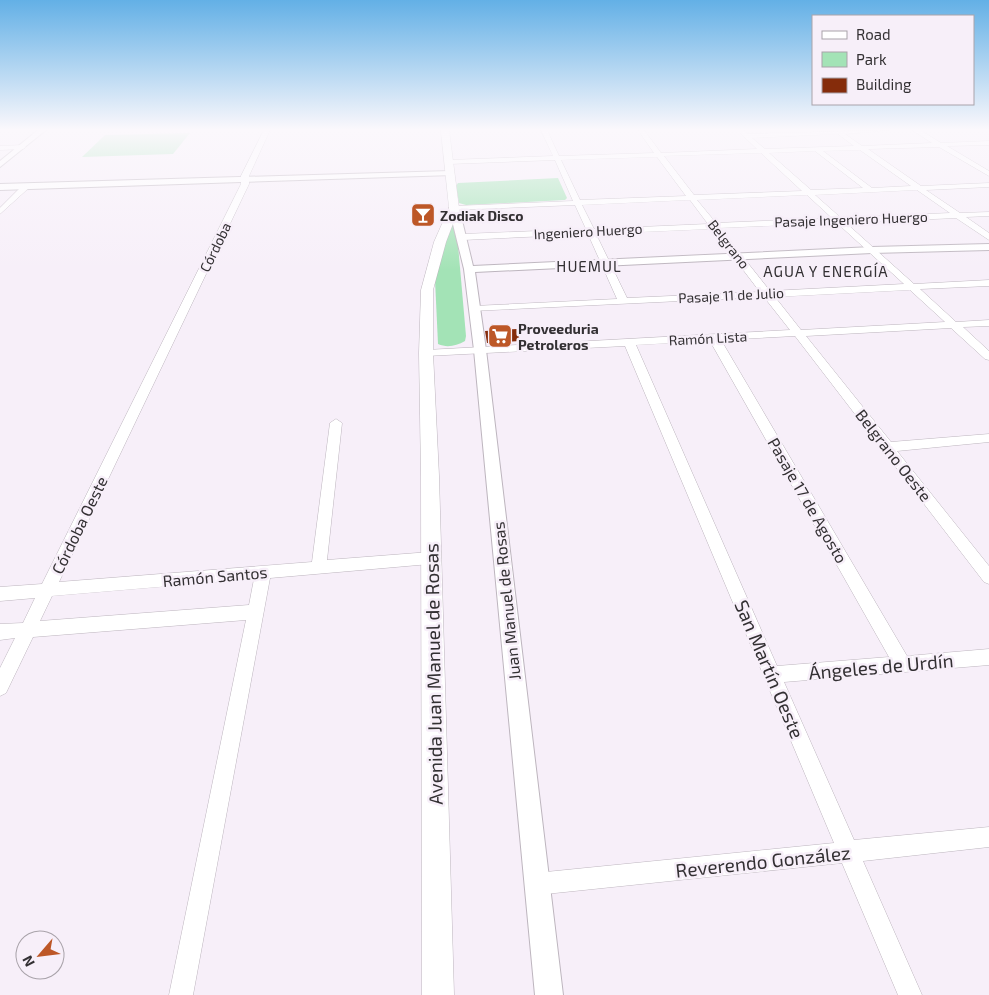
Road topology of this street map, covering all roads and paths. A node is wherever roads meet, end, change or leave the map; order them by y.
1 (293, 176) edge
2 (451, 176) edge
3 (565, 176) edge
4 (676, 176) edge
5 (791, 176) edge
6 (852, 176) edge
7 (903, 176) edge
8 (245, 179) junction
9 (989, 185) edge
10 (28, 186) junction
11 (0, 187) edge
12 (919, 188) junction
13 (870, 190) junction
14 (808, 192) junction
15 (692, 197) junction
16 (577, 202) junction
17 (454, 208) junction
18 (0, 212) edge
19 (989, 214) edge
20 (958, 215) junction
21 (838, 220) junction
22 (714, 226) junction
23 (590, 231) junction
24 (463, 237) junction
25 (989, 237) edge
26 (989, 245) edge
27 (872, 250) junction
28 (738, 256) junction
29 (605, 263) junction
30 (469, 269) junction
31 (989, 282) edge
32 (912, 287) junction
33 (768, 294) junction
34 (623, 301) junction
35 (474, 309) junction
36 (989, 323) edge
37 (953, 324) junction
38 (799, 333) junction
39 (714, 338) junction
40 (629, 342) junction
41 (480, 350) junction
42 (426, 353) junction
43 (989, 357) edge
44 (158, 362) joint
45 (336, 423) dead end
46 (989, 438) edge
47 (888, 447) junction
48 (430, 558) junction
49 (319, 567) junction
50 (263, 572) junction
51 (989, 577) edge
52 (48, 590) junction
53 (0, 594) edge
54 (255, 612) junction
55 (28, 630) junction
56 (0, 632) edge
57 (989, 657) edge
58 (902, 663) junction
59 (773, 675) junction
60 (0, 687) edge
61 (989, 837) edge
62 (848, 852) junction
63 (536, 884) junction
64 (181, 995) edge
65 (438, 995) edge
66 (549, 995) edge
67 (910, 995) edge

1 - 8 street
2 - 17 main road
3 - 16 street
4 - 15 street, Belgrano
5 - 14 street
6 - 13 street
7 - 12 street
8 - 10 street
8 - 44 street, Córdoba
9 - 12 street
10 - 11 street
10 - 18 street
12 - 13 street
12 - 20 street
13 - 14 street
14 - 15 street
14 - 21 street
15 - 16 street
15 - 22 street, Belgrano
16 - 17 street
16 - 23 street
17 - 24 street, Juan Manuel de Rosas
17 - 42 main road, Avenida Juan Manuel de Rosas
19 - 20 street, Pasaje Ingeniero Huergo
20 - 21 street, Pasaje Ingeniero Huergo
20 - 25 street
21 - 22 street, Pasaje Ingeniero Huergo
21 - 27 street
22 - 23 street, Ingeniero Huergo
22 - 28 street, Belgrano
23 - 24 street, Ingeniero Huergo
23 - 29 street
24 - 30 street, Juan Manuel de Rosas
26 - 27 street
27 - 28 street
27 - 32 street
28 - 29 street
28 - 33 street, Belgrano
29 - 30 street
29 - 34 street
30 - 35 street, Juan Manuel de Rosas
31 - 32 street, Pasaje 11 de Julio
32 - 33 street, Pasaje 11 de Julio
32 - 37 street
33 - 34 street, Pasaje 11 de Julio
33 - 38 street, Belgrano
34 - 35 street, Pasaje 11 de Julio
35 - 41 street, Juan Manuel de Rosas
36 - 37 street, Ramón Lista
37 - 38 street, Ramón Lista
37 - 43 street
38 - 39 street, Ramón Lista
38 - 47 street, Belgrano Oeste
39 - 40 street, Ramón Lista
39 - 58 street, Pasaje 17 de Agosto
40 - 41 street, Ramón Lista
40 - 59 street, San Martín Oeste
41 - 42 street, Ramón Lista
41 - 63 street, Juan Manuel de Rosas
42 - 48 main road, Avenida Juan Manuel de Rosas
44 - 52 street, Córdoba Oeste
45 - 49 street
46 - 47 street
47 - 51 street, Belgrano Oeste
48 - 49 street, Ramón Santos
48 - 65 main road, Avenida Juan Manuel de Rosas
49 - 50 street, Ramón Santos
50 - 52 street, Ramón Santos
50 - 54 street
52 - 53 street, Ramón Santos
52 - 55 street, Córdoba Oeste
54 - 55 street
54 - 64 street
55 - 56 street
55 - 60 street, Córdoba Oeste
57 - 58 street, Ángeles de Urdín
58 - 59 street, Ángeles de Urdín
59 - 62 street, San Martín Oeste
61 - 62 street, Reverendo González
62 - 63 street, Reverendo González
62 - 67 street, San Martín Oeste
63 - 66 street, Juan Manuel de Rosas

